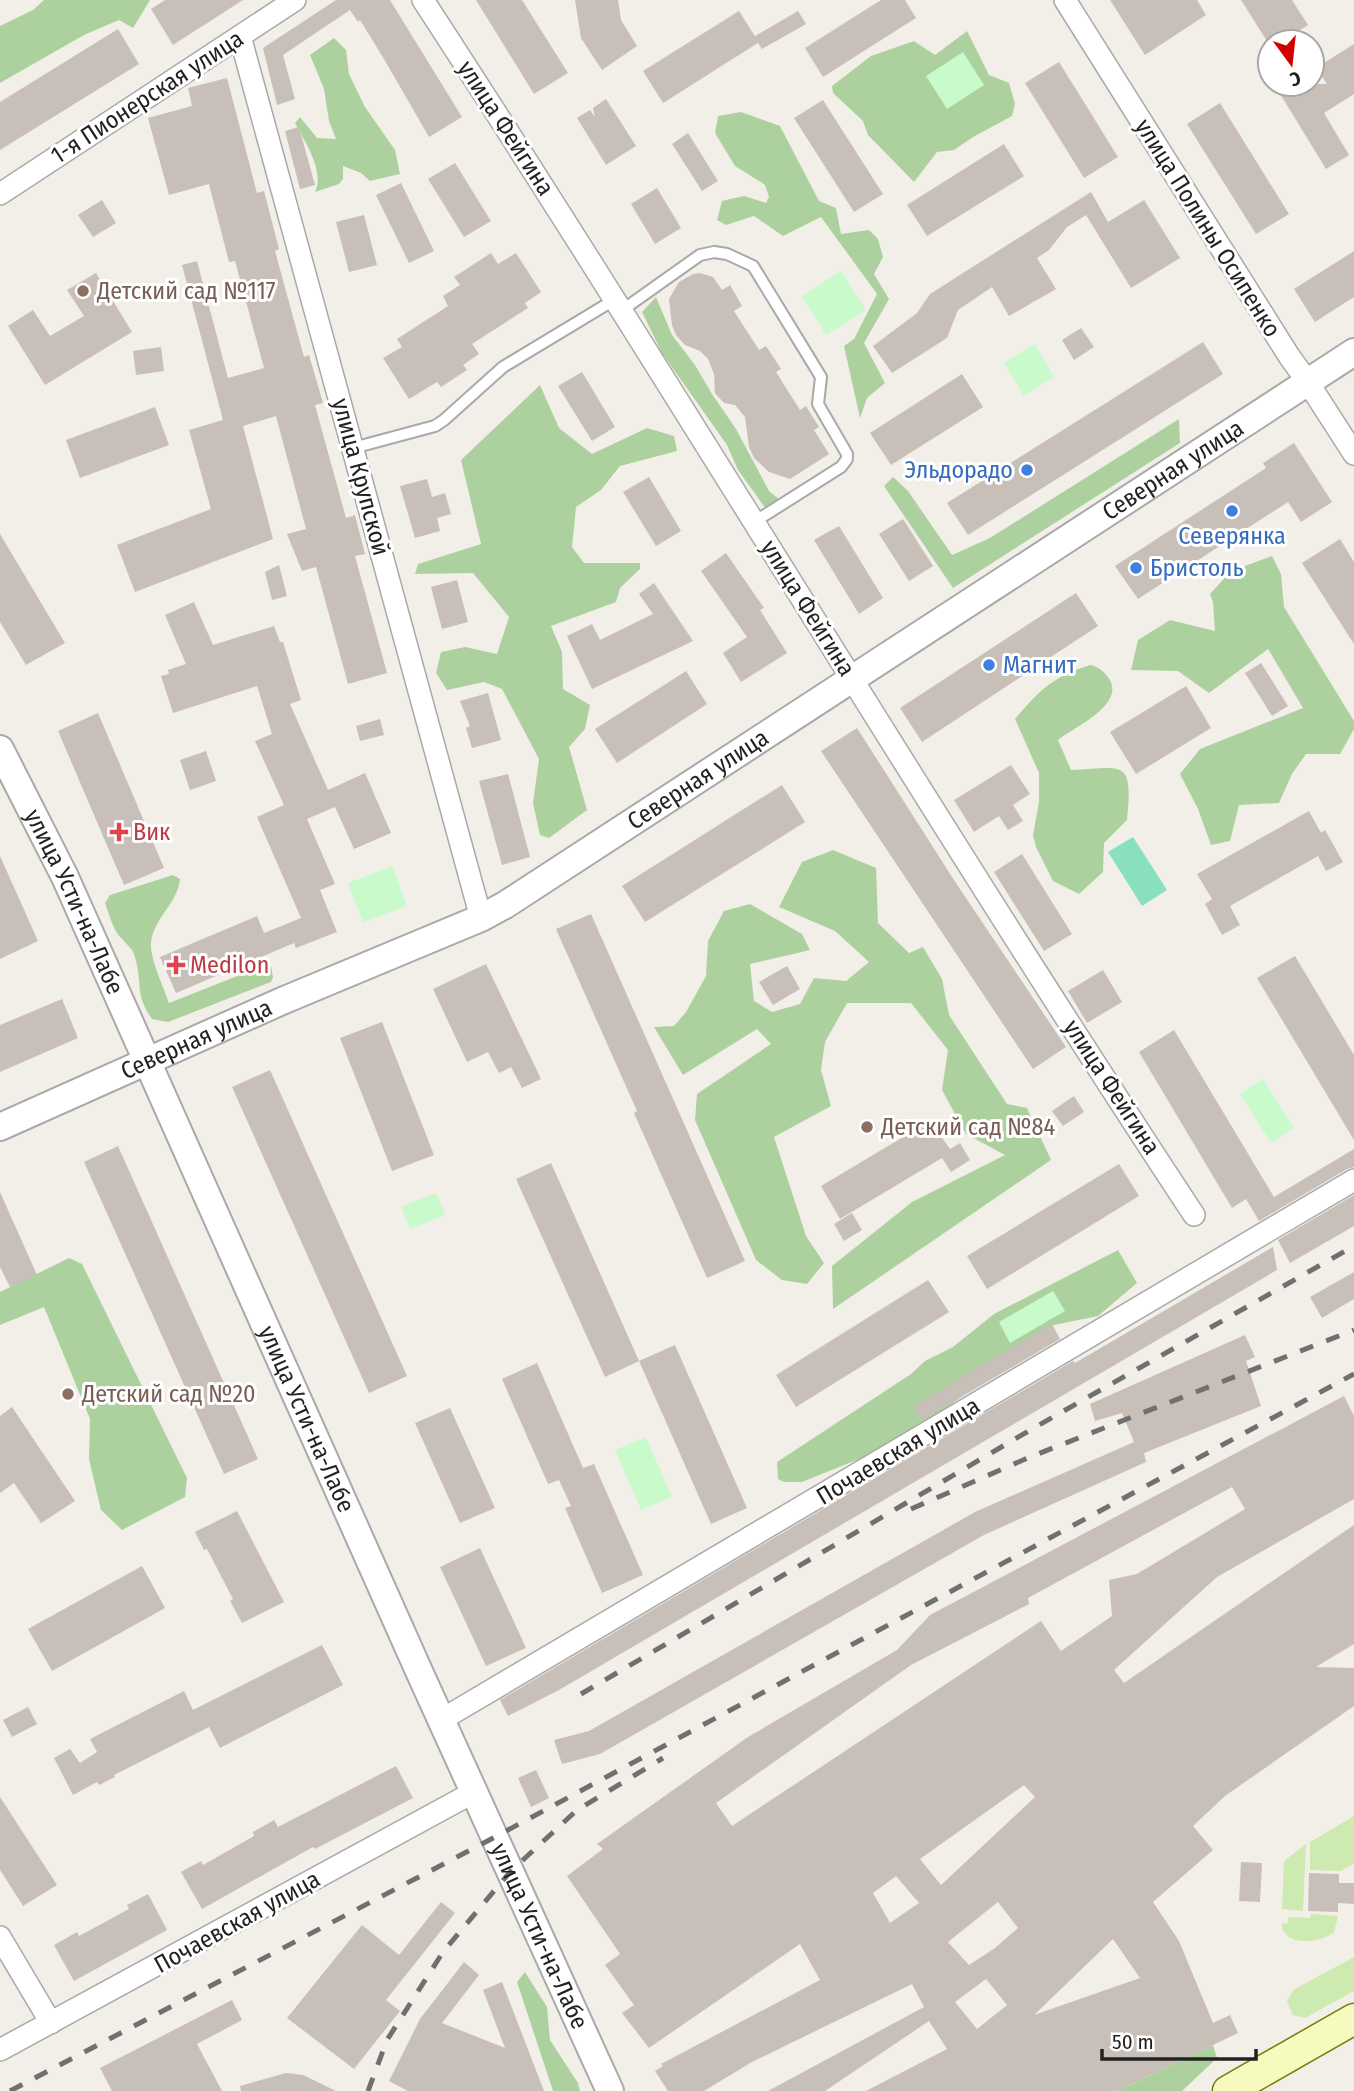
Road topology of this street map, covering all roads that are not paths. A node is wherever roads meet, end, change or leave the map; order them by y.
1 (295, 0) edge
2 (423, 0) edge
3 (1065, 0) edge
4 (240, 36) junction
5 (0, 194) edge
6 (618, 305) junction
7 (1354, 352) edge
8 (1307, 381) junction
9 (353, 449) junction
10 (1354, 454) edge
11 (754, 522) junction
12 (852, 677) junction
13 (0, 749) edge
14 (481, 918) junction
15 (147, 1062) junction
16 (0, 1127) edge
17 (1354, 1180) edge
18 (1195, 1215) dead end
19 (441, 1720) junction
20 (474, 1792) junction
21 (0, 1937) edge
22 (1354, 2019) edge
23 (51, 2023) junction
24 (0, 2050) edge
25 (610, 2091) edge
26 (1228, 2091) edge

1 - 4 street, 1-я Пионерская улица
2 - 6 street, улица Фейгина
3 - 8 street, улица Полины Осипенко
4 - 5 street, 1-я Пионерская улица
4 - 9 street, улица Крупской
6 - 9 lane
6 - 11 street, улица Фейгина
6 - 11 lane
7 - 8 street, Северная улица
8 - 10 street, улица Полины Осипенко
8 - 12 street, Северная улица
9 - 14 street, улица Крупской
11 - 12 street, улица Фейгина
12 - 14 street, Северная улица
12 - 18 street, улица Фейгина
13 - 15 street, улица Усти-на-Лабе
14 - 15 street, Северная улица
15 - 16 street, Северная улица
15 - 19 street, улица Усти-на-Лабе
17 - 19 street, Почаевская улица
19 - 20 street, улица Усти-на-Лабе
20 - 23 street, Почаевская улица
20 - 25 street, улица Усти-на-Лабе
21 - 23 street
22 - 26 main road
23 - 24 street, Почаевская улица

